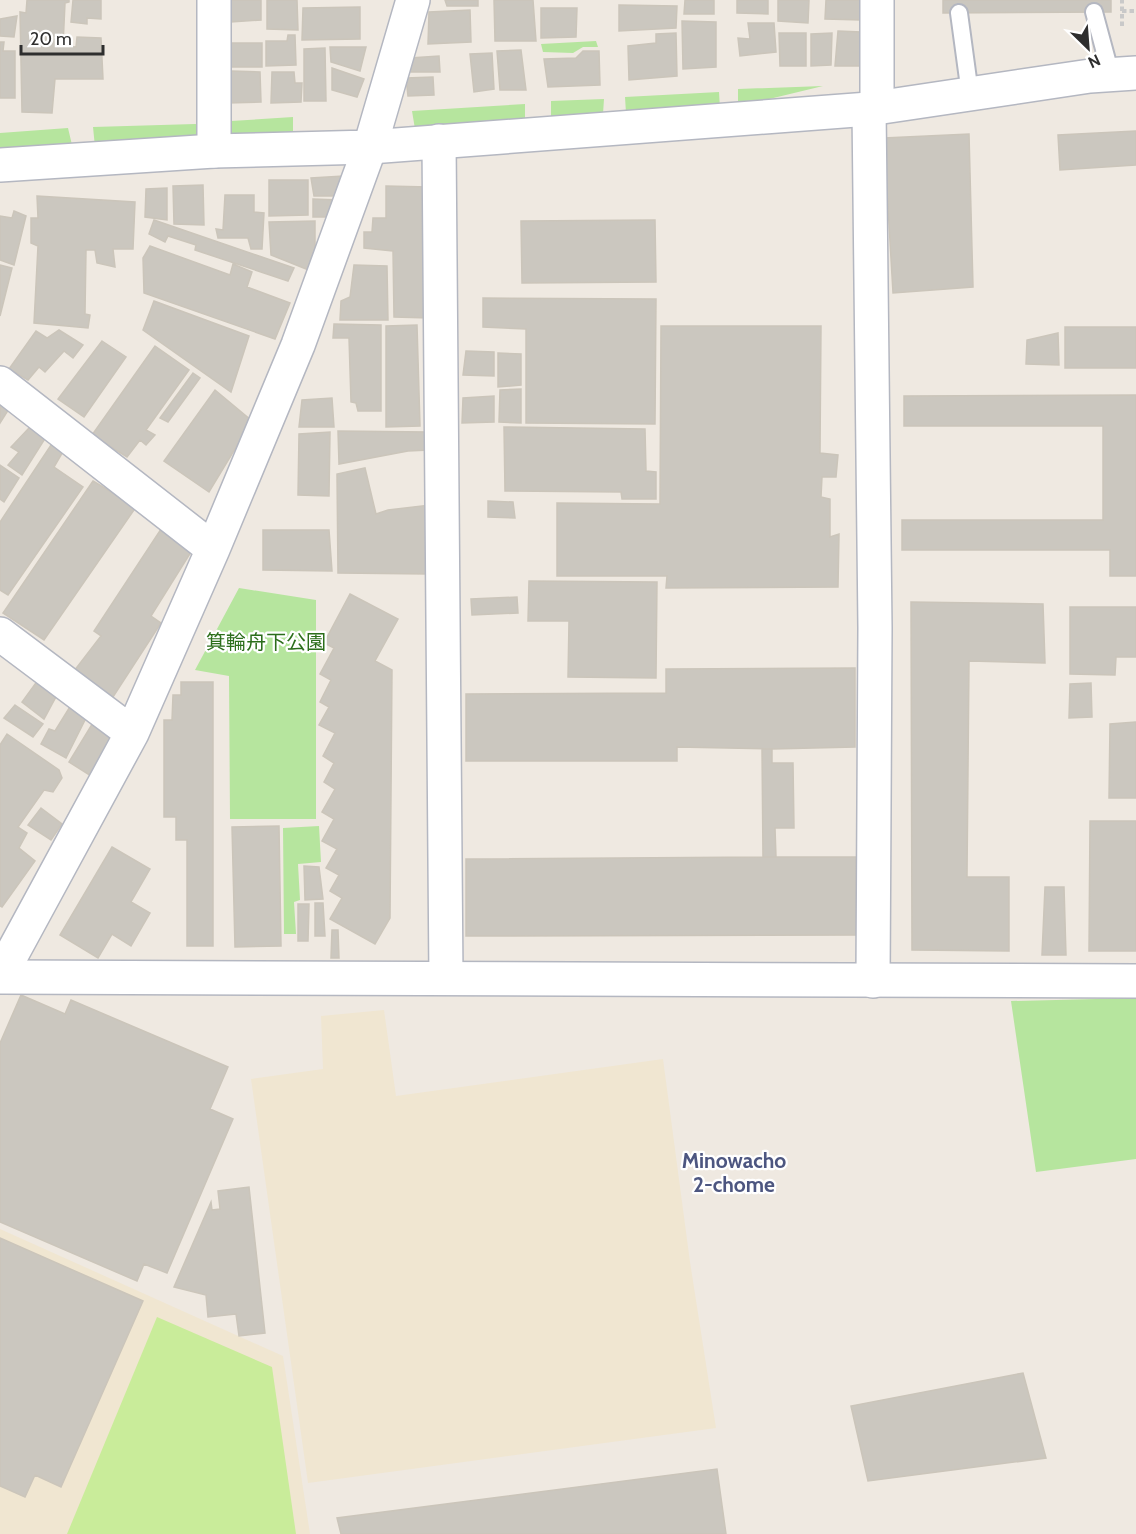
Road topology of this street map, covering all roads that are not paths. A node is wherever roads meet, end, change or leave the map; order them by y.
1 (214, 0) edge
2 (413, 0) edge
3 (877, 0) edge
4 (1094, 12) dead end
5 (959, 13) dead end
6 (1123, 74) edge
7 (970, 94) junction
8 (873, 108) junction
9 (439, 141) junction
10 (370, 147) junction
11 (214, 151) junction
12 (0, 165) edge
13 (0, 383) edge
14 (213, 549) junction
15 (0, 634) edge
16 (132, 733) junction
17 (9, 935) edge
18 (0, 977) edge
19 (446, 978) junction
20 (873, 981) junction
21 (1136, 981) edge

1 - 11 street
2 - 10 street
3 - 8 street
4 - 6 lane
5 - 7 lane
6 - 7 street
7 - 8 street
8 - 9 street
8 - 20 street
9 - 10 street
9 - 19 street
10 - 11 street
10 - 14 street
11 - 12 street
13 - 14 street
14 - 16 street
15 - 16 street
16 - 17 street
17 - 18 street
18 - 19 street
19 - 20 street
20 - 21 street

